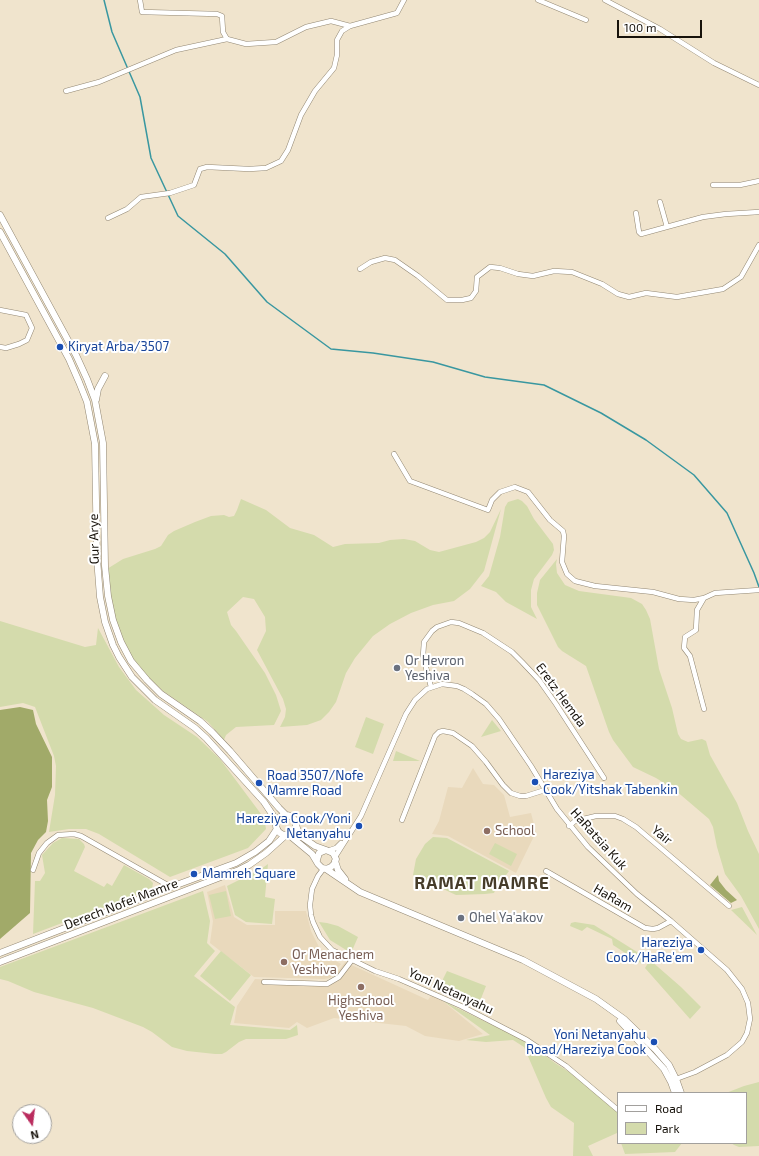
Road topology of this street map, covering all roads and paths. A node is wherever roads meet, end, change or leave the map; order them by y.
1 (140, 0) edge
2 (404, 0) edge
3 (538, 0) edge
4 (605, 0) edge
5 (586, 20) dead end
6 (350, 26) junction
7 (226, 39) junction
8 (759, 85) edge
9 (66, 91) dead end
10 (759, 181) edge
11 (712, 185) dead end
12 (660, 202) dead end
13 (759, 212) edge
14 (636, 213) dead end
15 (0, 215) edge
16 (108, 218) dead end
17 (667, 227) junction
18 (0, 232) edge
19 (759, 245) edge
20 (360, 269) dead end
21 (0, 310) edge
22 (0, 347) edge
23 (106, 376) dead end
24 (96, 404) junction
25 (394, 454) dead end
26 (759, 590) edge
27 (704, 598) junction
28 (431, 687) junction
29 (704, 709) dead end
30 (604, 778) dead end
31 (545, 790) junction
32 (287, 816) junction
33 (402, 820) dead end
34 (296, 825) junction
35 (570, 826) junction
36 (276, 827) junction
37 (287, 835) junction
38 (347, 838) junction
39 (328, 850) junction
40 (335, 859) junction
41 (317, 862) junction
42 (325, 869) junction
43 (33, 870) dead end
44 (546, 871) dead end
45 (156, 877) junction
46 (317, 879) junction
47 (171, 887) junction
48 (353, 888) junction
49 (158, 892) junction
50 (729, 906) dead end
51 (671, 921) junction
52 (0, 953) edge
53 (352, 960) junction
54 (0, 962) edge
55 (264, 982) dead end
56 (608, 1008) junction
57 (676, 1079) junction
58 (675, 1092) edge
59 (681, 1092) edge
60 (617, 1109) edge

1 - 7 street
2 - 6 street
3 - 5 street
4 - 8 street
6 - 7 street
6 - 16 street
7 - 9 street
10 - 11 street
12 - 17 street
13 - 17 street
14 - 17 street
15 - 24 main road, Gur Arye
18 - 36 main road, Gur Arye
19 - 20 street
21 - 22 street
23 - 24 main road
24 - 32 main road, Gur Arye
25 - 27 street
26 - 27 street
27 - 29 street
28 - 30 street, Eretz Hemda
28 - 31 street, HaRatsia Kuk
28 - 38 street
31 - 33 street
31 - 35 street, HaRatsia Kuk
32 - 34 main road
32 - 36 main road
34 - 37 main road
34 - 39 main road
35 - 50 street, Yair
35 - 51 street, HaRatsia Kuk
36 - 37 main road
36 - 47 main road, Derech Nofei Mamre
37 - 41 main road
37 - 54 main road, Derech Nofei Mamre
38 - 39 street
38 - 40 street
39 - 40 main road
39 - 41 main road
40 - 42 main road
40 - 48 main road
41 - 42 main road
41 - 46 street
42 - 46 street
42 - 48 main road
43 - 45 street
44 - 51 street, HaRam
45 - 47 street
45 - 49 street
46 - 53 street, Yoni Netanyahu
47 - 49 main road, Derech Nofei Mamre
48 - 56 main road
49 - 52 main road, Derech Nofei Mamre
51 - 57 street, HaRatsia Kuk
53 - 55 street
53 - 60 street, Yoni Netanyahu
56 - 57 main road
56 - 58 main road
57 - 59 main road

